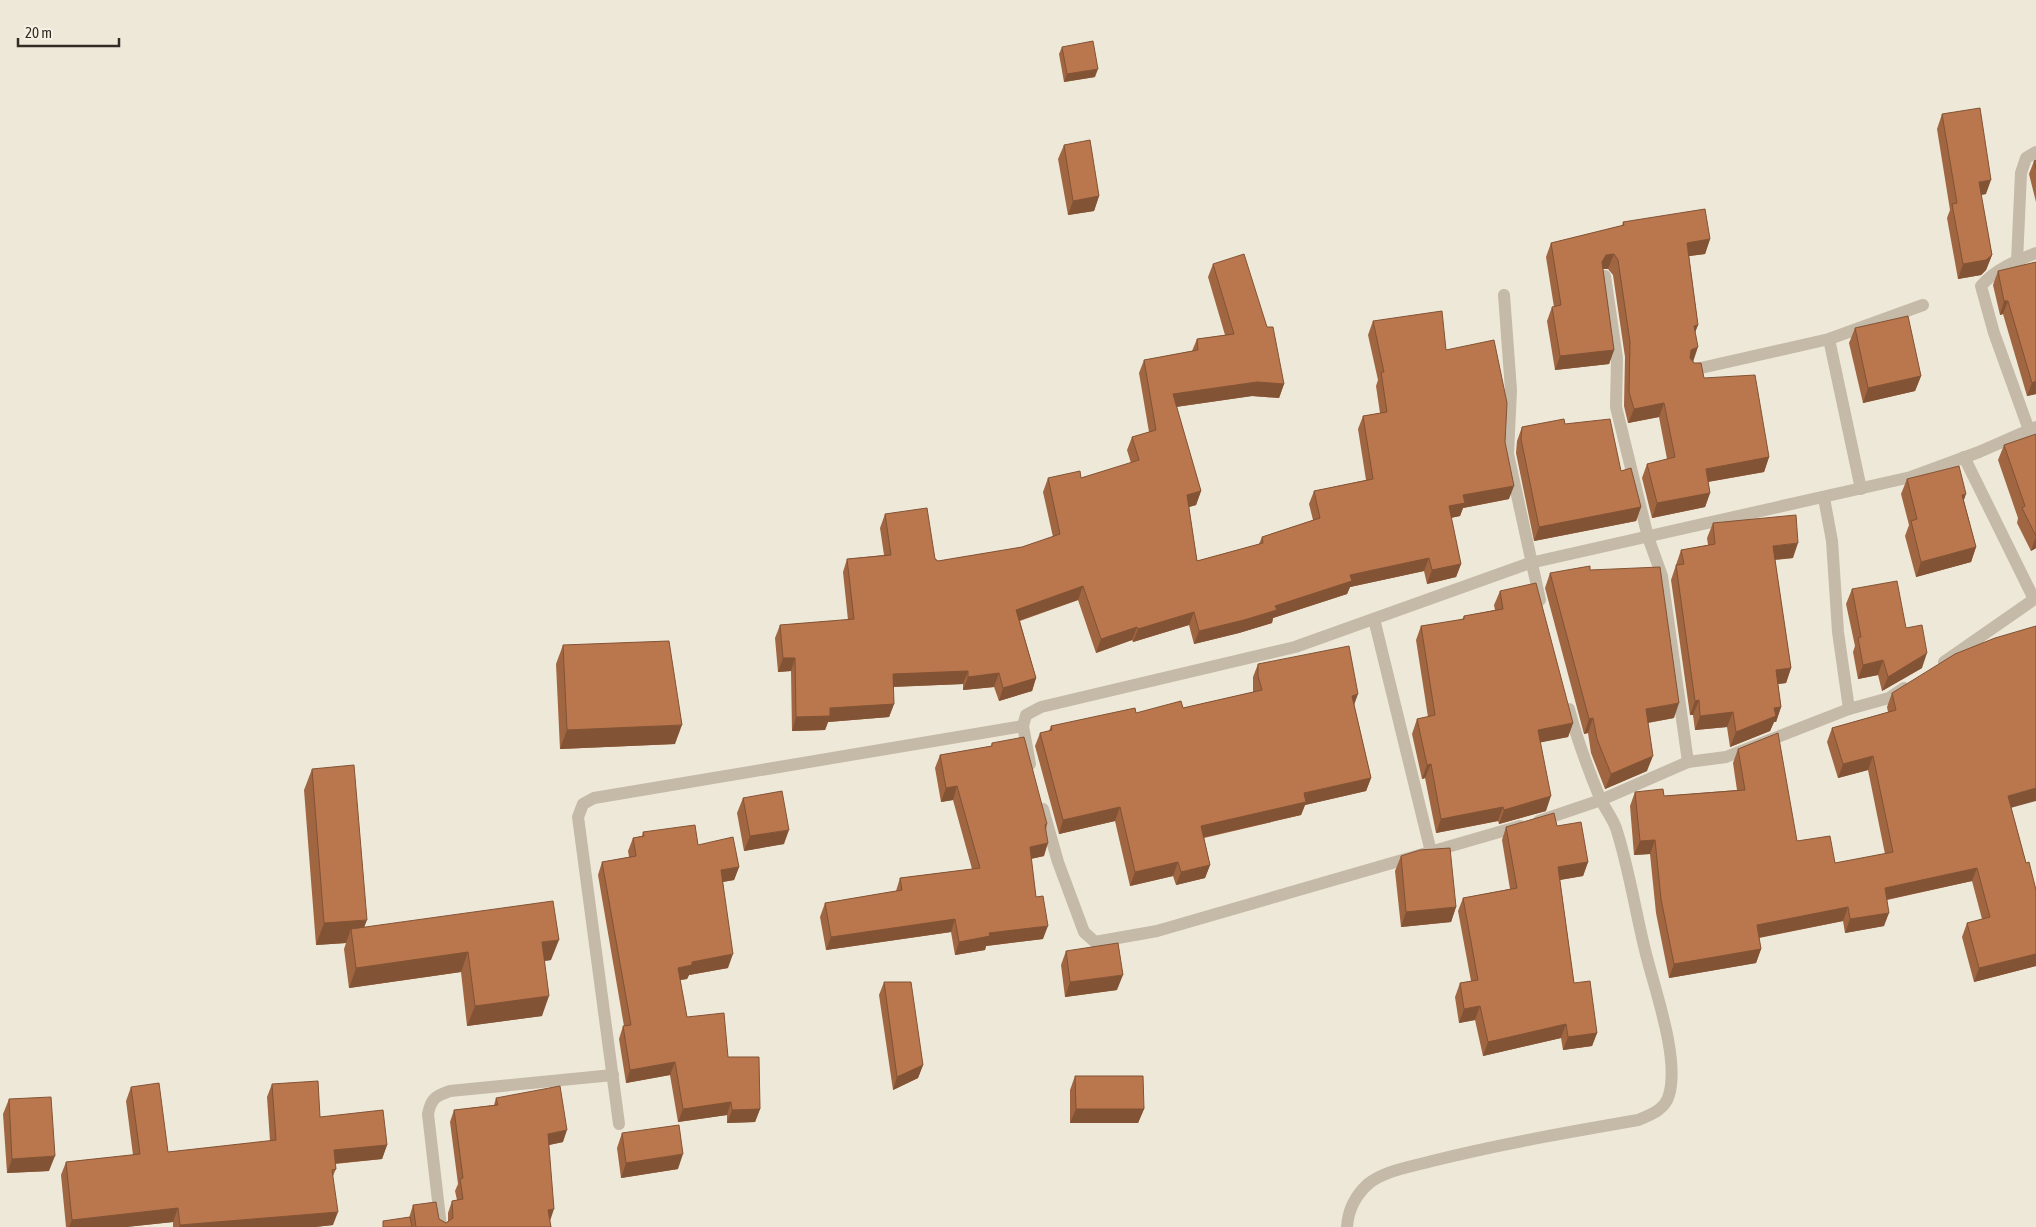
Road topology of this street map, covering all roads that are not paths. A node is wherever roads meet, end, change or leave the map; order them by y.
1 (2036, 152) edge
2 (2036, 254) edge
3 (2017, 261) junction
4 (1605, 276) edge
5 (1504, 295) dead end
6 (1923, 305) dead end
7 (1829, 339) junction
8 (1692, 370) edge
9 (2033, 428) edge
10 (1964, 457) junction
11 (1862, 489) junction
12 (1824, 498) junction
13 (1648, 537) junction
14 (1530, 563) junction
15 (2035, 598) edge
16 (1543, 609) edge
17 (1374, 619) junction
18 (1934, 669) edge
19 (1918, 680) edge
20 (1565, 692) edge
21 (1850, 709) junction
22 (1023, 726) junction
23 (1688, 762) junction
24 (1034, 778) edge
25 (1040, 796) edge
26 (1601, 800) junction
27 (1431, 852) junction
28 (613, 1074) junction
29 (619, 1124) dead end
30 (441, 1227) edge
31 (1347, 1227) edge

1 - 3 street
2 - 3 street
3 - 9 street
4 - 13 street
5 - 14 street
6 - 7 street
7 - 8 street
7 - 11 street
9 - 10 street
10 - 11 street
10 - 15 street
11 - 12 street
12 - 13 street
12 - 21 street
13 - 14 street
13 - 23 street
14 - 16 street
14 - 17 street
15 - 18 street
17 - 22 street
17 - 27 street
19 - 21 street
20 - 26 street
21 - 23 street
22 - 24 street
22 - 28 street
23 - 26 street
25 - 27 street
26 - 27 street
26 - 31 street
28 - 29 street
28 - 30 street

